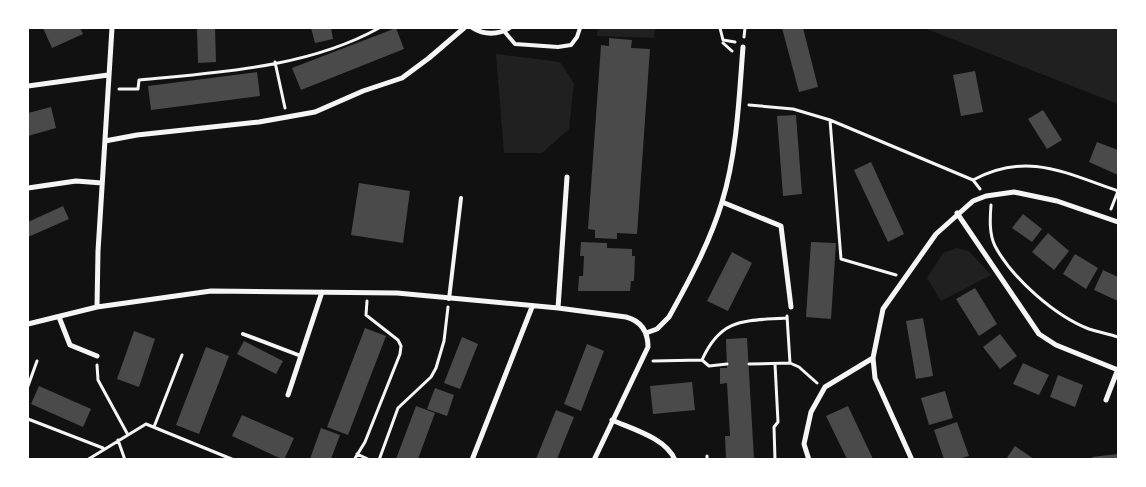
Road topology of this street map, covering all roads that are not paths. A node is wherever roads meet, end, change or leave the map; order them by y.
1 (112, 28) edge
2 (464, 28) edge
3 (472, 28) edge
4 (510, 28) edge
5 (580, 28) edge
6 (504, 31) junction
7 (743, 46) road end
8 (108, 75) junction
9 (28, 86) edge
10 (105, 141) junction
11 (567, 177) dead end
12 (102, 183) junction
13 (28, 188) edge
14 (462, 198) dead end
15 (722, 202) junction
16 (958, 213) junction
17 (1118, 222) edge
18 (322, 292) junction
19 (449, 298) junction
20 (532, 307) junction
21 (791, 307) road end
22 (97, 308) junction
23 (558, 308) junction
24 (59, 317) junction
25 (28, 324) edge
26 (646, 333) junction
27 (242, 334) dead end
28 (97, 356) road end
29 (301, 356) junction
30 (872, 358) junction
31 (1118, 370) edge
32 (288, 395) dead end
33 (1106, 400) dead end
34 (612, 420) junction
35 (472, 460) edge
36 (594, 460) edge
37 (675, 460) edge
38 (809, 460) edge
39 (912, 460) edge

1 - 8 street
2 - 10 street
3 - 6 street
4 - 6 street
5 - 6 lane
7 - 15 street
8 - 9 street
8 - 10 street
10 - 12 street
11 - 23 street
12 - 13 street
12 - 22 street
14 - 19 lane
15 - 21 street
15 - 26 street
16 - 17 street
16 - 30 street
16 - 31 street
18 - 19 street
18 - 22 street
18 - 29 street
19 - 20 street
20 - 23 street
20 - 35 street
22 - 24 street
23 - 26 street
24 - 25 street
24 - 28 street
26 - 34 street
27 - 29 lane
29 - 32 street
30 - 38 street
30 - 39 street
31 - 33 street
34 - 36 street
34 - 37 street

